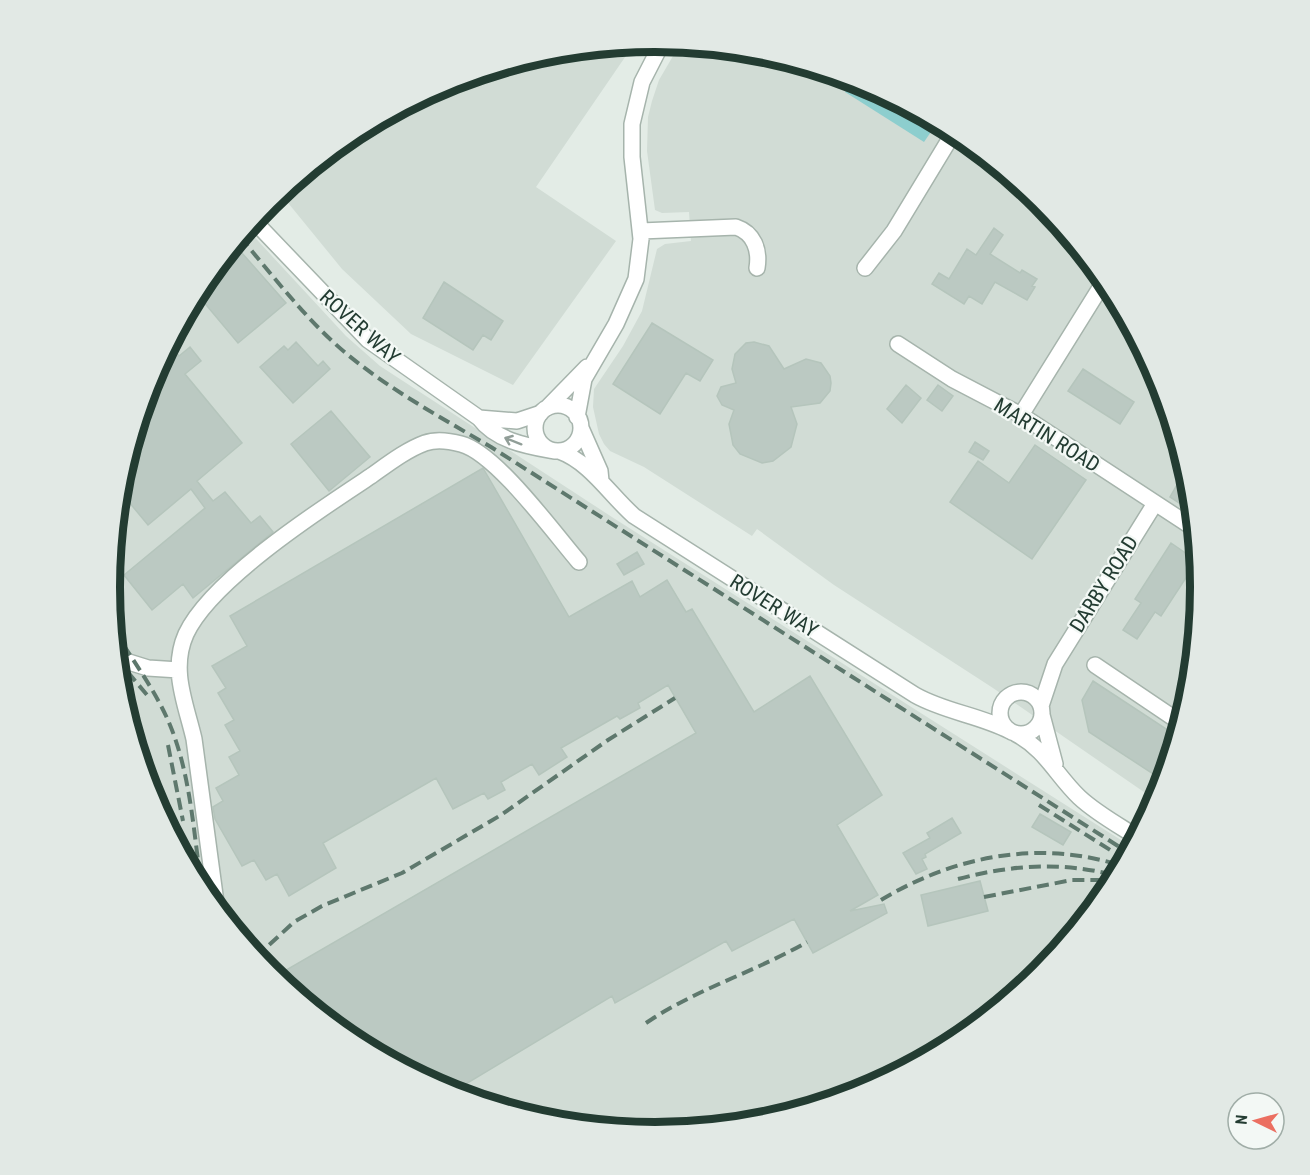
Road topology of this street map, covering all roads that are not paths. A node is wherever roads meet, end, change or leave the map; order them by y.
1 (657, 52) edge
2 (949, 141) edge
3 (261, 227) edge
4 (641, 231) junction
5 (757, 268) dead end
6 (865, 268) dead end
7 (1099, 289) edge
8 (898, 344) dead end
9 (591, 363) junction
10 (544, 410) junction
11 (1021, 415) junction
12 (479, 418) junction
13 (579, 422) junction
14 (556, 451) junction
15 (601, 481) junction
16 (1154, 505) junction
17 (1186, 524) edge
18 (579, 562) dead end
19 (126, 661) edge
20 (1055, 664) junction
21 (1095, 665) dead end
22 (179, 669) junction
23 (1018, 693) junction
24 (1004, 701) junction
25 (1041, 710) junction
26 (960, 713) junction
27 (1174, 718) edge
28 (1013, 733) junction
29 (1056, 767) junction
30 (1130, 833) edge
31 (214, 891) edge

1 - 4 street
2 - 6 street
3 - 12 street, ROVER WAY
4 - 5 street
4 - 9 street
7 - 11 street
8 - 11 street, MARTIN ROAD
9 - 10 street
9 - 13 street
10 - 12 street, ROVER WAY
10 - 13 street
10 - 14 street
11 - 16 street, MARTIN ROAD
14 -> 12 street, ROVER WAY
13 - 14 street
13 - 15 street, ROVER WAY
14 - 15 street, ROVER WAY
15 - 26 street, ROVER WAY
16 - 17 street, MARTIN ROAD
16 - 20 street, DARBY ROAD
18 - 22 street
19 - 22 street
20 - 23 street, DARBY ROAD
20 - 25 street, DARBY ROAD
21 - 27 street
22 - 31 street
23 - 24 street
23 - 25 street
24 - 26 street, ROVER WAY
24 - 28 street
25 - 28 street
25 - 29 street, ROVER WAY
26 - 28 street, ROVER WAY
28 - 29 street, ROVER WAY
29 - 30 street, ROVER WAY

